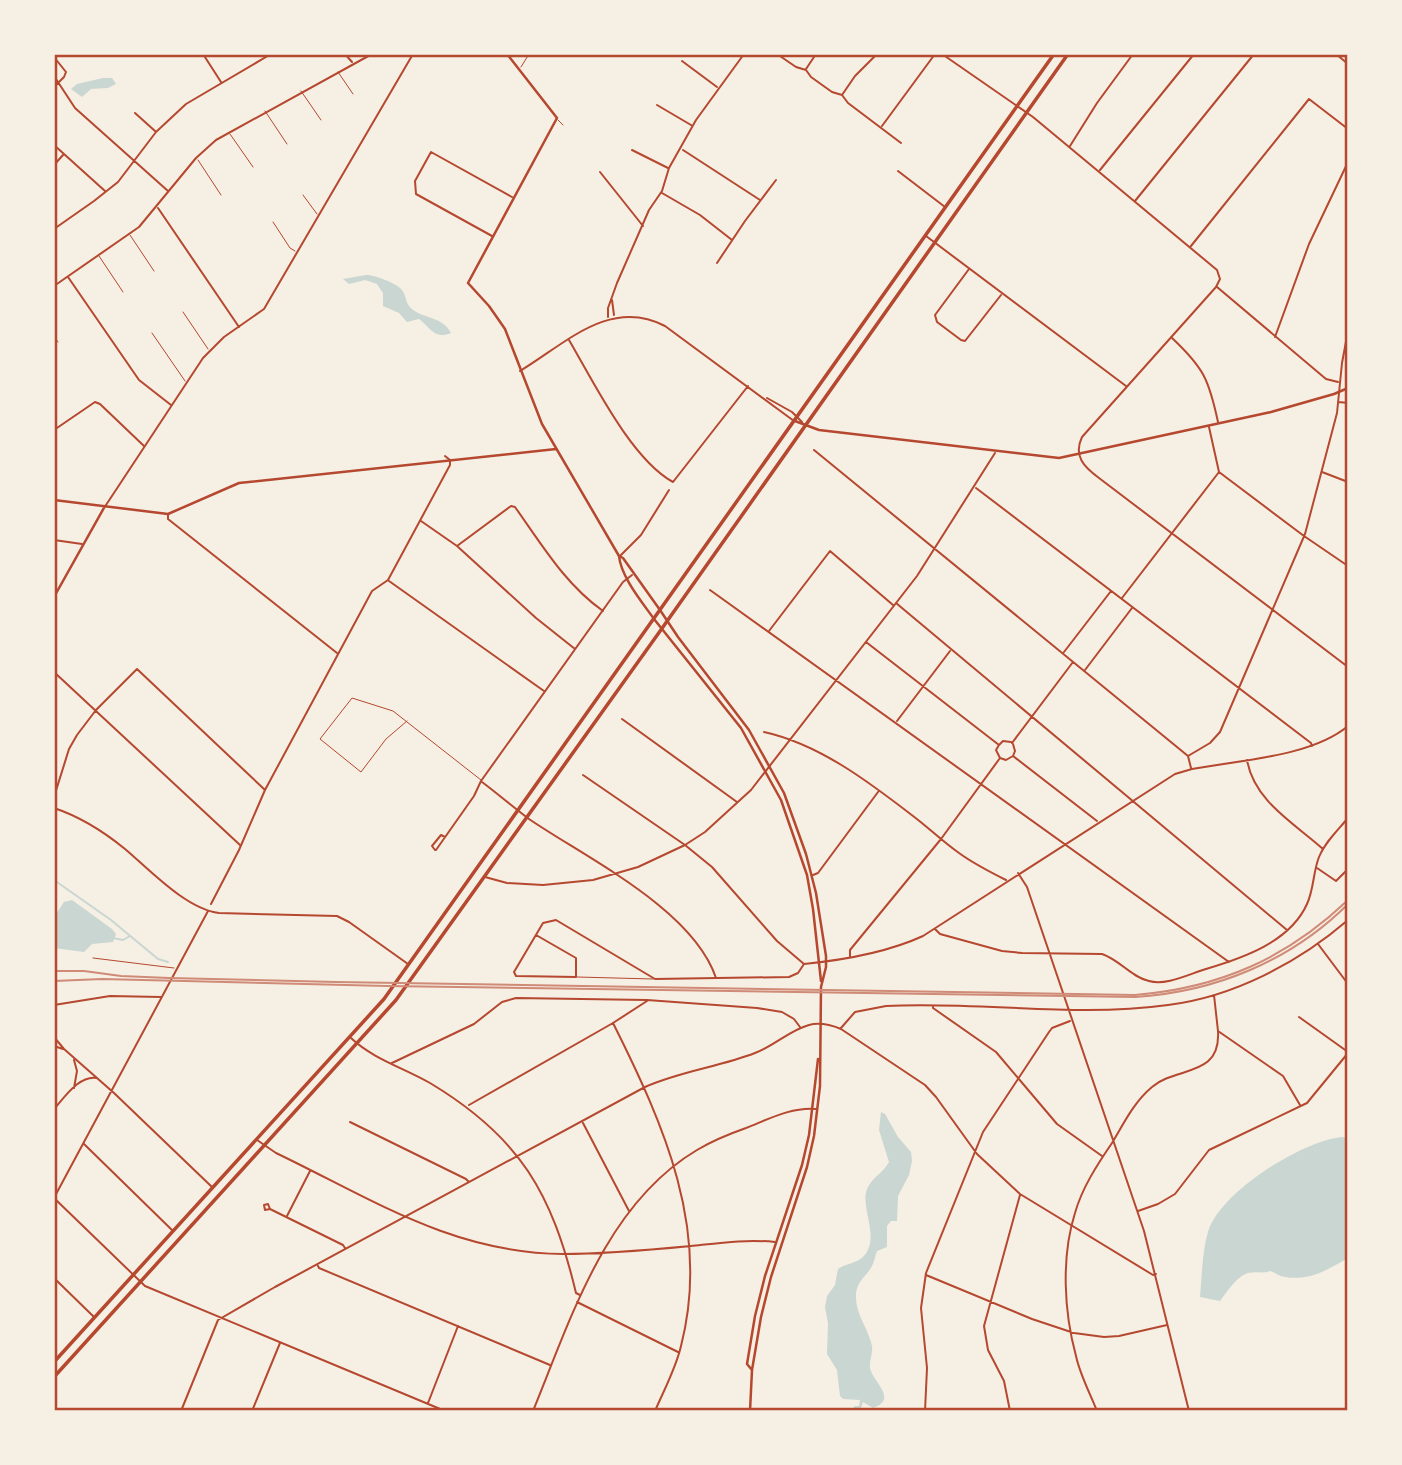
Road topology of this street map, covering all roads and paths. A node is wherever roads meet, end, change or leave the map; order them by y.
1 (203, 54) edge
2 (271, 54) edge
3 (345, 54) edge
4 (372, 54) edge
5 (413, 54) edge
6 (508, 54) edge
7 (529, 54) edge
8 (744, 54) edge
9 (777, 54) edge
10 (817, 54) edge
11 (877, 54) edge
12 (935, 54) edge
13 (942, 54) edge
14 (1054, 54) edge
15 (1068, 54) edge
16 (1133, 54) edge
17 (1194, 54) edge
18 (1254, 54) edge
19 (1336, 54) edge
20 (54, 57) edge
21 (682, 61) dead end
22 (353, 63) junction
23 (1348, 64) edge
24 (519, 69) junction
25 (806, 70) junction
26 (338, 72) junction
27 (54, 76) edge
28 (60, 82) junction
29 (221, 82) junction
30 (54, 87) edge
31 (718, 88) junction
32 (302, 91) junction
33 (353, 94) dead end
34 (842, 95) junction
35 (657, 105) dead end
36 (1017, 106) junction
37 (265, 111) junction
38 (135, 113) dead end
39 (1028, 113) junction
40 (557, 118) junction
41 (321, 120) dead end
42 (564, 125) dead end
43 (692, 126) junction
44 (881, 128) junction
45 (1348, 129) edge
46 (156, 132) junction
47 (229, 132) junction
48 (901, 143) dead end
49 (287, 144) dead end
50 (54, 145) edge
51 (684, 145) junction
52 (1069, 147) junction
53 (632, 150) dead end
54 (683, 150) junction
55 (680, 152) junction
56 (64, 154) junction
57 (196, 158) junction
58 (134, 162) junction
59 (1348, 162) edge
60 (54, 165) edge
61 (253, 167) dead end
62 (669, 168) junction
63 (898, 171) dead end
64 (1099, 171) junction
65 (600, 172) dead end
66 (776, 180) dead end
67 (662, 187) junction
68 (169, 191) junction
69 (106, 192) junction
70 (661, 192) junction
71 (221, 195) dead end
72 (303, 195) dead end
73 (657, 196) junction
74 (513, 197) junction
75 (761, 201) junction
76 (1135, 201) junction
77 (157, 207) junction
78 (946, 207) junction
79 (319, 215) junction
80 (273, 222) dead end
81 (643, 226) junction
82 (54, 229) edge
83 (130, 235) junction
84 (492, 236) junction
85 (926, 236) junction
86 (733, 241) junction
87 (935, 242) junction
88 (1190, 247) junction
89 (297, 253) junction
90 (99, 256) junction
91 (717, 263) dead end
92 (970, 268) junction
93 (154, 271) dead end
94 (68, 277) junction
95 (54, 286) edge
96 (1216, 287) junction
97 (123, 292) dead end
98 (1003, 293) junction
99 (612, 299) junction
100 (183, 313) dead end
101 (614, 317) junction
102 (609, 318) junction
103 (239, 327) junction
104 (1348, 331) edge
105 (152, 333) dead end
106 (54, 336) edge
107 (1171, 337) junction
108 (1275, 337) junction
109 (569, 341) junction
110 (58, 342) dead end
111 (210, 351) junction
112 (520, 370) junction
113 (1339, 382) junction
114 (187, 383) junction
115 (748, 385) junction
116 (1126, 387) junction
117 (1348, 388) edge
118 (1338, 393) junction
119 (762, 396) junction
120 (1338, 402) junction
121 (1348, 403) edge
122 (172, 406) junction
123 (796, 419) junction
124 (1219, 423) junction
125 (805, 425) junction
126 (1208, 425) junction
127 (54, 430) edge
128 (144, 447) junction
129 (556, 449) junction
130 (814, 450) dead end
131 (995, 452) junction
132 (1079, 454) junction
133 (445, 456) dead end
134 (450, 460) junction
135 (1321, 471) junction
136 (1219, 472) junction
137 (1348, 482) edge
138 (975, 487) junction
139 (668, 490) dead end
140 (54, 500) edge
141 (105, 506) junction
142 (168, 514) junction
143 (420, 521) junction
144 (1172, 533) junction
145 (1304, 536) junction
146 (54, 540) edge
147 (83, 544) junction
148 (457, 546) junction
149 (935, 548) junction
150 (619, 556) junction
151 (1348, 566) edge
152 (635, 573) junction
153 (628, 578) junction
154 (388, 580) junction
155 (710, 590) dead end
156 (1111, 591) junction
157 (54, 597) edge
158 (1122, 599) junction
159 (895, 604) junction
160 (1133, 607) junction
161 (1272, 609) junction
162 (660, 610) junction
163 (603, 611) junction
164 (654, 619) junction
165 (667, 621) junction
166 (662, 629) junction
167 (768, 632) junction
168 (866, 642) junction
169 (575, 649) junction
170 (951, 650) junction
171 (1064, 653) junction
172 (338, 654) junction
173 (1073, 661) junction
174 (1348, 667) edge
175 (1085, 670) junction
176 (54, 672) edge
177 (836, 680) junction
178 (923, 686) junction
179 (1239, 687) junction
180 (545, 692) junction
181 (96, 710) junction
182 (1032, 716) junction
183 (622, 719) dead end
184 (407, 721) junction
185 (895, 723) junction
186 (1348, 726) edge
187 (764, 732) dead end
188 (790, 739) junction
189 (1012, 743) junction
190 (999, 744) junction
191 (1312, 746) junction
192 (1013, 756) junction
193 (1188, 756) junction
194 (1000, 758) junction
195 (1247, 759) junction
196 (770, 765) junction
197 (1192, 769) junction
198 (766, 771) junction
199 (583, 775) dead end
200 (481, 781) junction
201 (981, 785) junction
202 (265, 790) junction
203 (879, 791) junction
204 (54, 797) edge
205 (1132, 800) junction
206 (738, 803) junction
207 (54, 808) edge
208 (519, 811) junction
209 (527, 817) junction
210 (1348, 818) edge
211 (1098, 821) junction
212 (445, 837) dead end
213 (941, 839) junction
214 (1064, 844) junction
215 (685, 845) junction
216 (241, 846) junction
217 (1323, 849) junction
218 (1316, 867) junction
219 (1348, 869) edge
220 (1018, 873) junction
221 (615, 875) junction
222 (812, 876) junction
223 (485, 877) junction
224 (1007, 881) junction
225 (211, 904) dead end
226 (208, 910) junction
227 (1348, 920) edge
228 (935, 929) junction
229 (1287, 930) junction
230 (536, 934) junction
231 (1318, 944) junction
232 (1049, 954) junction
233 (93, 958) dead end
234 (850, 958) junction
235 (819, 962) junction
236 (826, 962) junction
237 (1229, 962) junction
238 (804, 964) junction
239 (409, 965) junction
240 (176, 970) junction
241 (576, 977) junction
242 (655, 979) junction
243 (716, 979) junction
244 (822, 984) junction
245 (1348, 984) edge
246 (1214, 995) junction
247 (162, 997) junction
248 (647, 1000) junction
249 (54, 1005) edge
250 (933, 1005) junction
251 (1068, 1009) junction
252 (1299, 1017) dead end
253 (1072, 1021) junction
254 (613, 1023) junction
255 (820, 1024) junction
256 (801, 1028) junction
257 (841, 1029) junction
258 (1219, 1031) junction
259 (54, 1037) edge
260 (350, 1037) junction
261 (357, 1044) junction
262 (54, 1045) edge
263 (64, 1049) junction
264 (1348, 1053) edge
265 (819, 1057) junction
266 (74, 1059) junction
267 (392, 1063) junction
268 (1019, 1077) junction
269 (98, 1079) junction
270 (645, 1087) junction
271 (74, 1089) junction
272 (111, 1090) junction
273 (1300, 1106) junction
274 (468, 1107) junction
275 (812, 1108) junction
276 (54, 1109) edge
277 (817, 1109) junction
278 (582, 1121) junction
279 (350, 1122) dead end
280 (257, 1140) junction
281 (1113, 1140) junction
282 (83, 1143) junction
283 (264, 1146) junction
284 (974, 1151) junction
285 (519, 1156) junction
286 (1103, 1156) junction
287 (675, 1166) junction
288 (310, 1170) junction
289 (469, 1183) junction
290 (213, 1188) junction
291 (1020, 1194) junction
292 (54, 1198) edge
293 (270, 1209) dead end
294 (630, 1211) junction
295 (1137, 1212) junction
296 (287, 1217) junction
297 (406, 1217) junction
298 (1071, 1226) junction
299 (173, 1231) junction
300 (776, 1242) junction
301 (691, 1246) junction
302 (345, 1249) junction
303 (601, 1253) junction
304 (567, 1254) junction
305 (317, 1265) junction
306 (1156, 1274) junction
307 (925, 1275) junction
308 (133, 1276) junction
309 (54, 1278) edge
310 (141, 1282) junction
311 (580, 1295) junction
312 (990, 1300) junction
313 (577, 1303) junction
314 (94, 1318) junction
315 (223, 1318) junction
316 (1168, 1324) junction
317 (458, 1326) junction
318 (1071, 1332) junction
319 (280, 1342) junction
320 (679, 1353) junction
321 (54, 1362) edge
322 (551, 1365) junction
323 (752, 1370) junction
324 (54, 1377) edge
325 (428, 1404) junction
326 (181, 1411) edge
327 (252, 1411) edge
328 (445, 1411) edge
329 (533, 1411) edge
330 (656, 1411) edge
331 (750, 1411) edge
332 (925, 1411) edge
333 (1010, 1411) edge
334 (1097, 1411) edge
335 (1189, 1411) edge

1 - 29 street
2 - 29 street
3 - 22 street
4 - 22 street
5 - 79 street
6 - 24 main road
7 - 24 lane
8 - 31 street
9 - 25 street
10 - 25 street
11 - 34 street
12 - 44 street
13 - 36 street
14 - 36 main road
15 - 39 main road
16 - 52 street
17 - 64 street
18 - 76 street
19 - 23 street
20 - 28 street
21 - 31 street
22 - 26 street
24 - 40 main road
25 - 34 street
26 - 32 street
26 - 33 lane
27 - 28 street
28 - 30 street
28 - 58 street
29 - 46 street
31 - 43 street
32 - 37 street
32 - 41 lane
34 - 44 street
35 - 43 street
36 - 39 street
36 - 78 main road
37 - 47 street
37 - 49 lane
38 - 46 street
39 - 52 street
39 - 87 main road
40 - 42 lane
40 - 74 main road
43 - 51 street
44 - 48 street
45 - 88 street
46 - 58 street
47 - 57 street
47 - 61 lane
50 - 56 street
51 - 54 street
51 - 55 street
52 - 64 street
53 - 62 street
54 - 55 street
54 - 75 street
55 - 62 street
56 - 60 street
56 - 69 street
57 - 68 street
57 - 71 lane
58 - 68 street
58 - 69 street
59 - 108 street
62 - 67 street
63 - 78 street
64 - 76 street
65 - 81 street
66 - 75 street
67 - 70 street
67 - 73 street
68 - 77 street
69 - 82 street
70 - 73 street
70 - 86 street
72 - 79 lane
73 - 81 street
74 - 84 main road
74 - 84 street
75 - 86 street
76 - 88 street
77 - 83 street
77 - 103 street
78 - 85 main road
79 - 89 street
80 - 89 lane
81 - 99 street
83 - 90 street
83 - 93 lane
84 - 112 main road
85 - 87 street
85 - 123 main road
86 - 91 street
87 - 92 street
87 - 125 main road
88 - 96 street
89 - 103 street
90 - 94 street
90 - 97 lane
92 - 98 street
92 - 98 street
94 - 95 street
94 - 122 street
96 - 107 street
96 - 108 street
98 - 116 street
99 - 101 street
99 - 102 street
100 - 111 lane
101 - 102 street
101 - 115 street
102 - 109 street
103 - 111 street
104 - 113 street
105 - 114 lane
106 - 110 lane
107 - 116 street
107 - 124 street
108 - 113 street
109 - 112 street
109 - 115 street
111 - 114 street
112 - 129 main road
113 - 118 street
114 - 122 street
115 - 119 street
116 - 132 street
117 - 118 main road
118 - 120 street
118 - 124 main road
119 - 123 street
119 - 123 street
120 - 121 street
120 - 135 street
122 - 128 street
123 - 125 main road
123 - 162 main road
124 - 126 main road
125 - 131 main road
125 - 165 main road
126 - 132 main road
126 - 136 street
127 - 128 street
128 - 141 street
129 - 134 main road
129 - 150 main road
130 - 149 street
131 - 132 main road
131 - 138 street
132 - 144 street
133 - 134 street
134 - 142 main road
134 - 143 street
135 - 137 street
135 - 145 street
136 - 144 street
136 - 145 street
138 - 149 street
138 - 156 street
139 - 150 street
140 - 141 main road
141 - 142 main road
141 - 147 main road
142 - 172 street
143 - 148 street
143 - 154 street
144 - 158 street
144 - 161 street
145 - 151 street
145 - 161 street
146 - 147 street
147 - 157 main road
148 - 163 street
148 - 169 street
149 - 159 street
149 - 171 street
150 - 152 main road
150 - 153 main road
152 - 153 street
152 - 162 main road
153 - 163 street
153 - 164 main road
154 - 172 street
154 - 180 street
155 - 167 street
156 - 158 street
156 - 171 street
158 - 160 street
159 - 167 street
159 - 168 street
159 - 170 street
160 - 175 street
160 - 179 street
161 - 174 street
161 - 179 street
162 - 164 main road
162 - 165 main road
163 - 169 street
164 - 166 main road
164 - 208 main road
165 - 166 main road
165 - 196 main road
166 - 198 main road
166 - 209 main road
167 - 177 street
168 - 177 street
168 - 178 street
169 - 180 street
170 - 178 street
170 - 182 street
171 - 173 street
172 - 202 street
173 - 175 street
173 - 182 street
175 - 193 street
176 - 181 street
177 - 185 street
177 - 188 street
178 - 185 street
178 - 190 street
179 - 191 street
179 - 193 street
180 - 200 street
181 - 202 street
181 - 204 street
181 - 216 street
182 - 189 street
182 - 205 street
183 - 206 street
184 - 184 lane
184 - 200 lane
185 - 201 street
186 - 191 street
187 - 188 street
188 - 196 street
188 - 203 street
189 - 190 street
189 - 192 street
190 - 194 street
191 - 195 street
192 - 194 street
192 - 211 street
193 - 197 street
194 - 201 street
195 - 197 street
195 - 217 street
196 - 198 street
196 - 222 main road
197 - 205 street
198 - 206 street
198 - 235 main road
199 - 215 street
200 - 208 street
200 - 212 street
201 - 213 street
201 - 214 street
202 - 216 street
203 - 213 street
203 - 222 street
205 - 211 street
205 - 229 street
206 - 215 street
207 - 226 street
208 - 209 street
208 - 239 main road
209 - 221 street
209 - 223 main road
210 - 217 street
211 - 214 street
213 - 224 street
213 - 234 street
214 - 220 street
214 - 237 street
215 - 221 street
215 - 238 street
216 - 225 street
217 - 218 street
218 - 219 street
218 - 229 street
220 - 224 street
220 - 232 street
221 - 223 street
221 - 243 street
222 - 236 main road
223 - 261 main road
224 - 228 street
226 - 239 street
226 - 240 street
227 - 231 street
228 - 232 street
228 - 234 street
229 - 237 street
230 - 241 street
230 - 241 street
230 - 242 street
231 - 245 street
231 - 246 street
232 - 237 street
232 - 251 street
233 - 240 lane
234 - 236 street
235 - 236 street
235 - 238 street
235 - 244 main road
236 - 244 main road
238 - 243 street
239 - 260 main road
240 - 247 street
241 - 242 lane
242 - 243 street
244 - 255 main road
246 - 251 street
246 - 258 street
247 - 249 street
247 - 272 street
248 - 254 street
248 - 256 street
248 - 267 street
250 - 251 street
250 - 257 street
250 - 268 street
251 - 253 street
252 - 264 street
253 - 268 street
253 - 281 street
254 - 270 street
254 - 274 street
255 - 256 street
255 - 257 street
255 - 265 main road
256 - 270 street
257 - 284 street
258 - 273 street
258 - 281 street
259 - 263 street
260 - 261 street
260 - 280 main road
261 - 267 street
261 - 283 main road
262 - 263 street
263 - 266 street
264 - 273 street
265 - 275 main road
265 - 277 main road
266 - 269 street
266 - 271 street
267 - 274 street
268 - 284 street
268 - 286 street
269 - 271 street
269 - 272 street
270 - 278 street
270 - 287 street
271 - 276 street
272 - 282 street
272 - 290 street
273 - 295 street
274 - 285 street
275 - 277 street
275 - 287 street
275 - 300 main road
277 - 323 main road
278 - 285 street
278 - 294 street
279 - 289 street
280 - 283 street
280 - 290 main road
281 - 286 street
281 - 295 street
282 - 292 street
282 - 299 street
283 - 288 street
283 - 310 main road
284 - 291 street
284 - 307 street
285 - 289 street
285 - 304 street
286 - 298 street
287 - 294 street
287 - 301 street
288 - 296 street
288 - 297 street
289 - 297 street
290 - 299 main road
291 - 298 street
291 - 312 street
292 - 308 street
293 - 296 street
294 - 303 street
295 - 306 street
296 - 302 street
297 - 302 street
297 - 304 street
298 - 306 street
298 - 318 street
299 - 308 main road
300 - 301 street
300 - 323 main road
301 - 303 street
301 - 320 street
302 - 305 street
303 - 304 street
303 - 311 street
304 - 311 street
305 - 315 street
305 - 317 street
306 - 316 street
307 - 312 street
307 - 332 street
308 - 310 street
308 - 314 main road
309 - 314 street
310 - 315 street
310 - 324 main road
311 - 313 street
312 - 318 street
312 - 333 street
313 - 320 street
313 - 322 street
314 - 321 main road
315 - 319 street
315 - 326 street
316 - 318 street
316 - 335 street
317 - 322 street
317 - 325 street
318 - 334 street
319 - 325 street
319 - 327 street
320 - 330 street
322 - 329 street
323 - 331 main road
325 - 328 street

